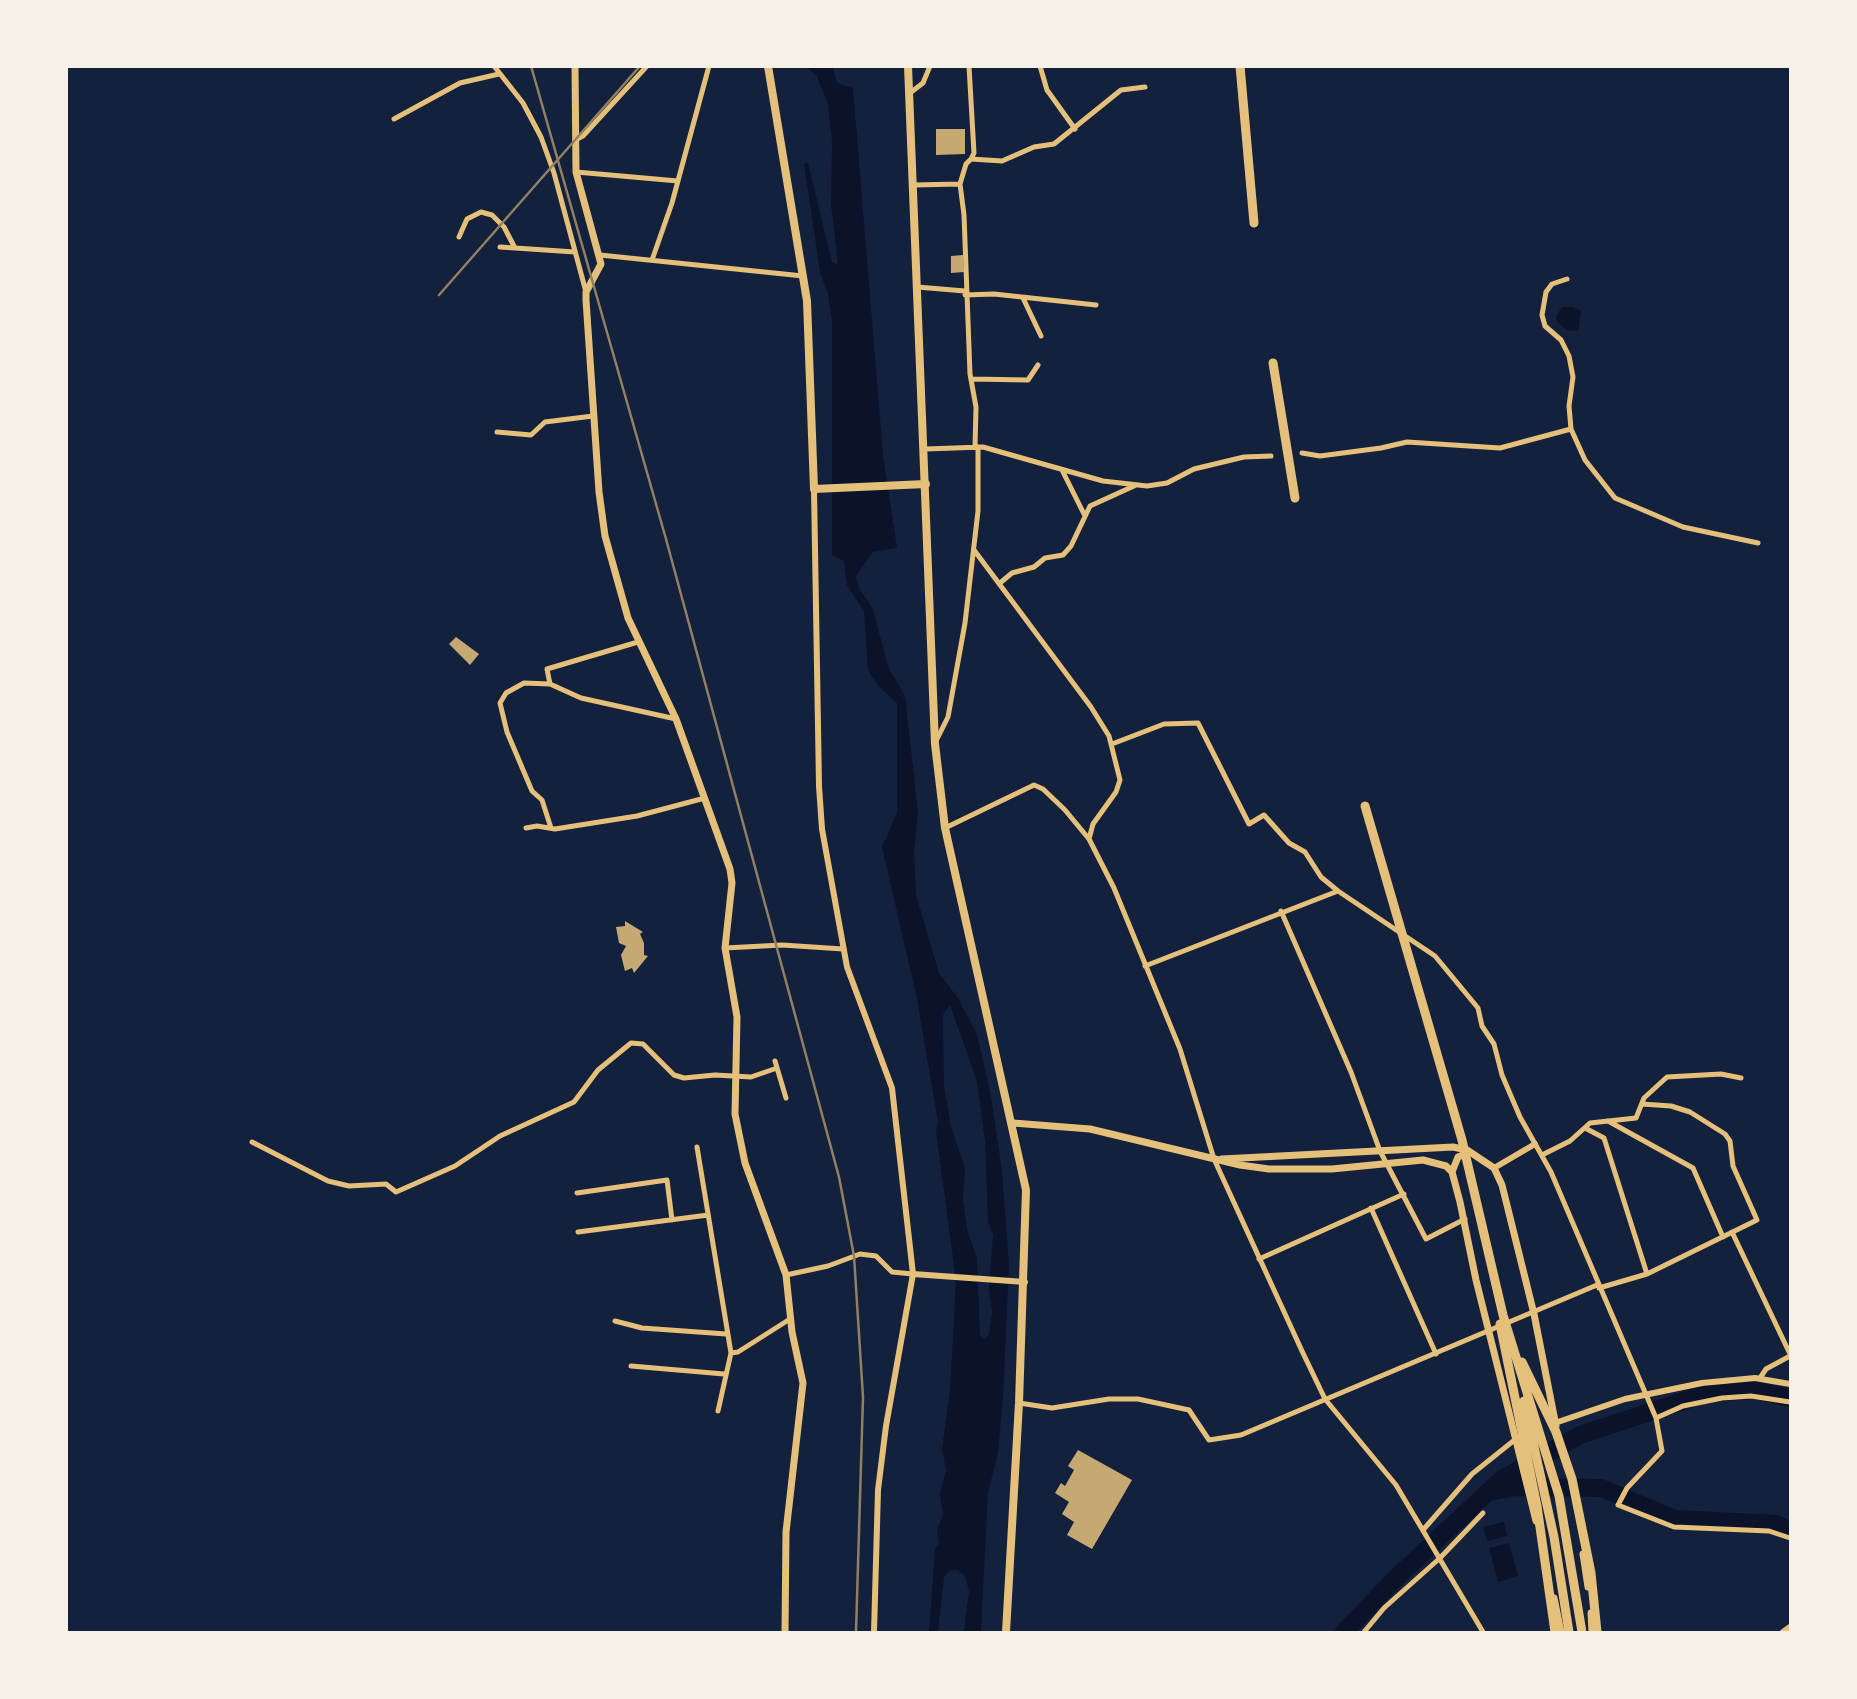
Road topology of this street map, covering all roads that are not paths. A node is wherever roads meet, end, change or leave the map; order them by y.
1 (494, 66) edge
2 (575, 66) edge
3 (647, 66) edge
4 (709, 66) edge
5 (768, 66) edge
6 (908, 66) edge
7 (930, 66) edge
8 (969, 66) edge
9 (1040, 66) edge
10 (1240, 66) edge
11 (499, 74) junction
12 (1145, 87) dead end
13 (910, 93) junction
14 (394, 119) dead end
15 (1075, 129) junction
16 (575, 141) junction
17 (971, 159) junction
18 (576, 173) junction
19 (678, 181) junction
20 (960, 184) junction
21 (913, 185) junction
22 (1254, 223) dead end
23 (459, 237) dead end
24 (500, 247) dead end
25 (515, 248) junction
26 (575, 252) junction
27 (600, 255) junction
28 (652, 260) junction
29 (803, 275) junction
30 (1567, 279) dead end
31 (917, 287) junction
32 (586, 292) junction
33 (965, 293) junction
34 (1023, 297) junction
35 (1096, 305) dead end
36 (1041, 336) dead end
37 (1273, 363) dead end
38 (1038, 365) dead end
39 (971, 379) junction
40 (593, 416) junction
41 (1570, 429) junction
42 (497, 432) dead end
43 (977, 447) junction
44 (925, 449) junction
45 (1302, 453) dead end
46 (1271, 456) dead end
47 (1062, 470) junction
48 (926, 484) junction
49 (1136, 485) junction
50 (818, 489) junction
51 (1295, 498) dead end
52 (1085, 516) junction
53 (1758, 543) dead end
54 (974, 550) junction
55 (1000, 583) junction
56 (638, 642) junction
57 (550, 684) junction
58 (676, 719) junction
59 (935, 744) junction
60 (1112, 744) junction
61 (705, 798) junction
62 (1365, 806) dead end
63 (526, 828) dead end
64 (551, 828) junction
65 (945, 828) junction
66 (1089, 839) junction
67 (1338, 891) junction
68 (1281, 911) junction
69 (725, 948) junction
70 (843, 949) junction
71 (1145, 966) junction
72 (734, 1075) junction
73 (1741, 1078) dead end
74 (786, 1098) dead end
75 (1643, 1104) junction
76 (1605, 1120) junction
77 (1013, 1123) junction
78 (1585, 1128) junction
79 (252, 1142) dead end
80 (1535, 1144) junction
81 (697, 1147) dead end
82 (1380, 1151) junction
83 (1472, 1153) junction
84 (1542, 1156) junction
85 (1214, 1159) junction
86 (1388, 1164) junction
87 (1494, 1167) junction
88 (1452, 1172) junction
89 (577, 1193) dead end
90 (1404, 1194) junction
91 (1371, 1208) junction
92 (708, 1215) junction
93 (1465, 1219) junction
94 (672, 1220) junction
95 (578, 1232) dead end
96 (1732, 1233) junction
97 (1723, 1237) junction
98 (1486, 1243) junction
99 (1259, 1258) junction
100 (913, 1274) junction
101 (1647, 1274) junction
102 (786, 1275) junction
103 (1025, 1282) junction
104 (1598, 1286) junction
105 (1534, 1314) junction
106 (790, 1320) junction
107 (615, 1321) dead end
108 (1489, 1333) junction
109 (726, 1334) junction
110 (1514, 1352) junction
111 (731, 1353) junction
112 (1436, 1354) junction
113 (1790, 1355) edge
114 (631, 1366) dead end
115 (724, 1374) junction
116 (1760, 1378) junction
117 (1790, 1384) edge
118 (1645, 1395) junction
119 (1325, 1399) junction
120 (1790, 1402) edge
121 (1019, 1403) junction
122 (718, 1411) dead end
123 (1654, 1418) junction
124 (1555, 1423) junction
125 (1514, 1439) junction
126 (1483, 1513) dead end
127 (1424, 1532) junction
128 (1790, 1538) edge
129 (1440, 1559) junction
130 (1790, 1627) edge
131 (785, 1633) edge
132 (874, 1633) edge
133 (1006, 1633) edge
134 (1364, 1633) edge
135 (1483, 1633) edge
136 (1555, 1633) edge
137 (1561, 1633) edge
138 (1569, 1633) edge
139 (1582, 1633) edge
140 (1592, 1633) edge
141 (1598, 1633) edge
142 (1783, 1633) edge

1 - 11 street
2 - 16 main road
3 - 16 street
4 - 19 street
5 - 29 main road
6 - 13 main road
7 - 13 street
8 - 17 street
9 - 15 street
10 - 22 highway
11 - 14 street
11 - 26 street
12 - 15 street
13 - 21 main road
15 - 17 street
16 - 18 main road
17 - 20 street
18 - 19 street
18 - 27 main road
19 - 28 street
20 - 21 street
20 - 33 street
21 - 31 main road
23 - 25 street
24 - 25 street
25 - 26 street
26 - 32 street
27 - 28 street
27 - 32 main road
28 - 29 street
29 - 50 main road
30 - 41 street
31 - 33 street
31 - 44 main road
32 - 40 main road
33 - 34 street
33 - 39 street
34 - 35 street
34 - 36 street
37 - 51 highway
38 - 39 street
39 - 43 street
40 - 42 street
40 - 56 main road
41 - 45 street
41 - 53 street
43 - 44 street
43 - 47 street
43 - 54 street
44 - 48 main road
46 - 49 street
47 - 49 street
47 - 52 street
48 - 50 main road
48 - 59 main road
49 - 52 street
50 - 70 street
52 - 55 street
54 - 55 street
54 - 59 street
55 - 60 street
56 - 57 street
56 - 58 main road
57 - 58 street
57 - 64 street
58 - 61 main road
59 - 65 main road
60 - 66 street
60 - 67 street
61 - 64 street
61 - 69 main road
62 - 98 highway
63 - 64 street
65 - 66 street
65 - 77 main road
66 - 71 street
67 - 68 street
67 - 80 street
68 - 71 street
68 - 82 street
69 - 70 street
69 - 72 main road
70 - 100 street
71 - 85 street
72 - 74 street
72 - 79 street
72 - 102 main road
73 - 75 street
75 - 76 street
75 - 96 street
76 - 78 street
76 - 97 street
77 - 85 main road
77 - 103 main road
78 - 84 street
78 - 101 street
80 - 84 street
80 - 87 street
81 - 92 street
82 - 83 main road
82 - 85 main road
82 - 86 street
83 - 87 main road
83 - 88 main road
84 - 104 street
85 - 86 main road
85 - 99 street
86 - 88 main road
86 - 90 street
87 - 105 main road
88 - 93 main road
89 - 94 street
90 - 91 street
90 - 93 street
91 - 99 street
91 - 112 street
92 - 94 street
92 - 109 street
93 - 108 main road
94 - 95 street
96 - 97 street
96 - 113 street
97 - 101 street
98 - 110 highway
98 - 136 highway
98 - 141 highway
99 - 119 street
100 - 102 street
100 - 103 street
100 - 132 street
101 - 104 street
102 - 106 main road
103 - 121 main road
104 - 105 street
104 - 118 street
105 - 108 street
105 - 124 main road
106 - 111 street
106 - 131 main road
107 - 109 street
108 - 112 street
108 - 125 main road
109 - 111 street
110 - 138 highway
110 - 139 highway
111 - 115 street
112 - 119 street
113 - 116 street
114 - 115 street
115 - 122 street
116 - 117 street
116 - 118 street
118 - 123 street
118 - 124 street
119 - 121 street
119 - 127 street
120 - 123 street
121 - 133 main road
123 - 128 street
124 - 125 street
124 - 140 main road
125 - 127 street
125 - 137 main road
126 - 129 street
127 - 129 street
129 - 134 street
129 - 135 street
130 - 142 street

